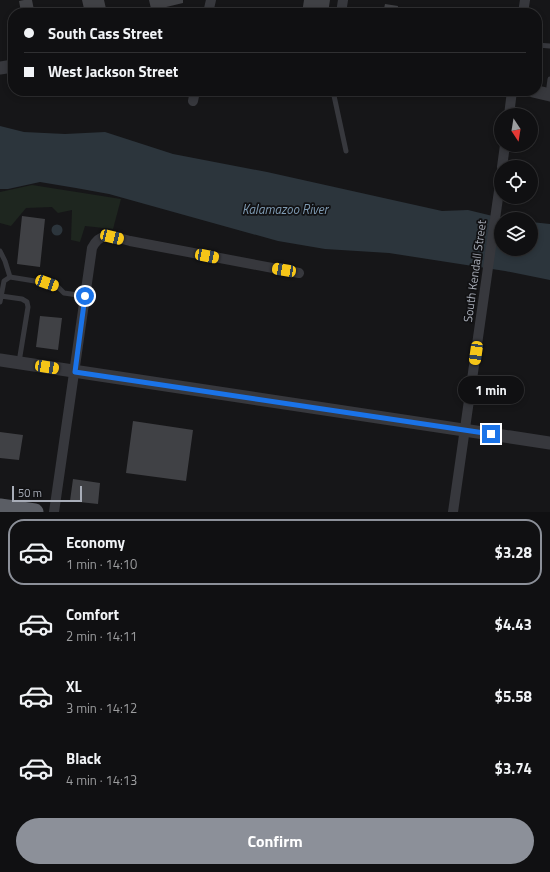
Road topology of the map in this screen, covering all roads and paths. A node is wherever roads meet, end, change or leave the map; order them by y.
1 (550, 79) edge
2 (549, 94) edge
3 (334, 96) edge
4 (511, 96) edge
5 (510, 108) edge
6 (346, 151) dead end
7 (498, 204) edge
8 (0, 251) edge
9 (300, 273) dead end
10 (10, 278) junction
11 (1, 296) edge
12 (85, 296) junction
13 (0, 302) edge
14 (0, 360) edge
15 (19, 363) junction
16 (75, 372) junction
17 (465, 430) junction
18 (550, 443) edge
19 (0, 507) edge
20 (35, 512) edge
21 (54, 512) edge
22 (453, 512) edge

1 - 2 lane
3 - 6 lane
4 - 5 street
7 - 17 street, South Kendall Street
8 - 10 lane
9 - 12 street
10 - 11 lane
10 - 12 lane
11 - 13 lane
11 - 15 lane
12 - 16 street
14 - 15 street
15 - 16 street
16 - 17 street
16 - 21 street
17 - 18 street
17 - 22 street, South Kendall Street
19 - 20 highway

